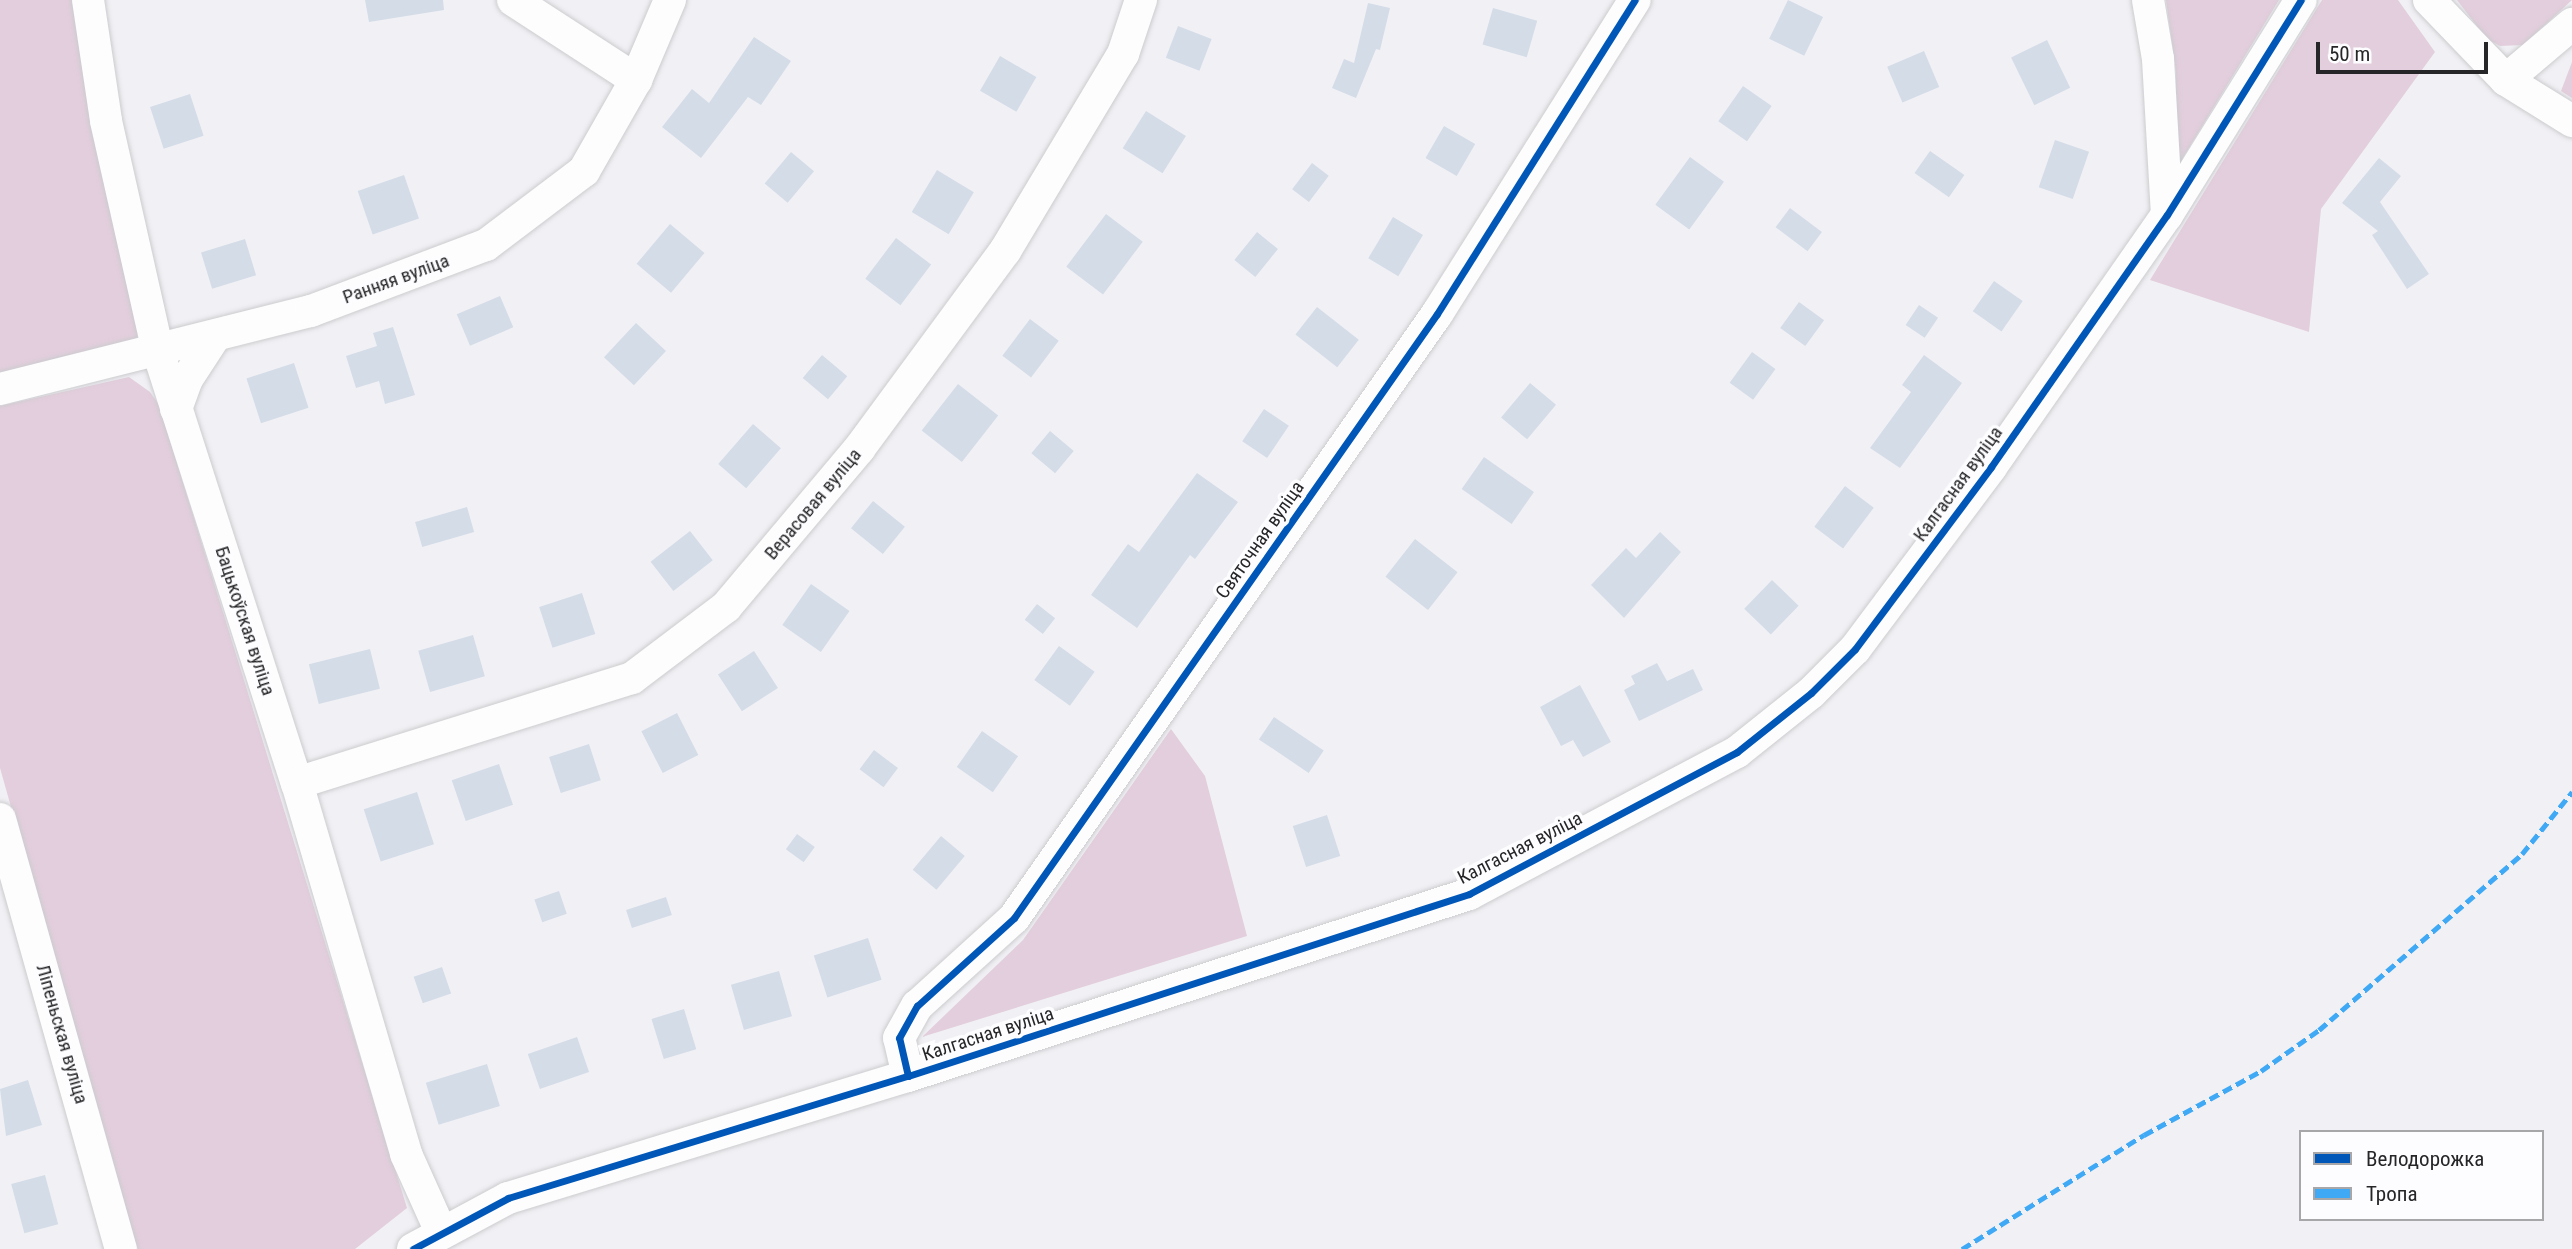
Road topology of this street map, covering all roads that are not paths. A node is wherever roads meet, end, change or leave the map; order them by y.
1 (88, 0) edge
2 (513, 0) edge
3 (670, 0) edge
4 (1141, 0) edge
5 (1635, 0) edge
6 (2148, 0) edge
7 (2301, 0) edge
8 (2429, 0) edge
9 (2572, 24) edge
10 (636, 80) junction
11 (2506, 80) junction
12 (2572, 121) edge
13 (2167, 215) junction
14 (215, 336) junction
15 (158, 351) junction
16 (0, 389) edge
17 (176, 409) junction
18 (297, 783) junction
19 (0, 819) edge
20 (908, 1076) junction
21 (441, 1232) junction
22 (121, 1249) edge
23 (413, 1249) edge

1 - 15 street, Бацькоўская вуліца
2 - 10 street
3 - 10 street, Ранняя вуліца
4 - 18 street, Верасовая вуліца
5 - 20 street, Святочная вуліца
6 - 13 street
7 - 13 street, Калгасная вуліца
8 - 11 street
9 - 11 street
10 - 14 street, Ранняя вуліца
11 - 12 street
13 - 20 street, Калгасная вуліца
14 - 15 street, Ранняя вуліца
14 - 17 street
15 - 16 street, Ранняя вуліца
15 - 17 street, Бацькоўская вуліца
17 - 18 street, Бацькоўская вуліца
18 - 21 street, Бацькоўская вуліца
19 - 22 street, Ліпеньская вуліца
20 - 21 street, Калгасная вуліца
21 - 23 street, Калгасная вуліца

